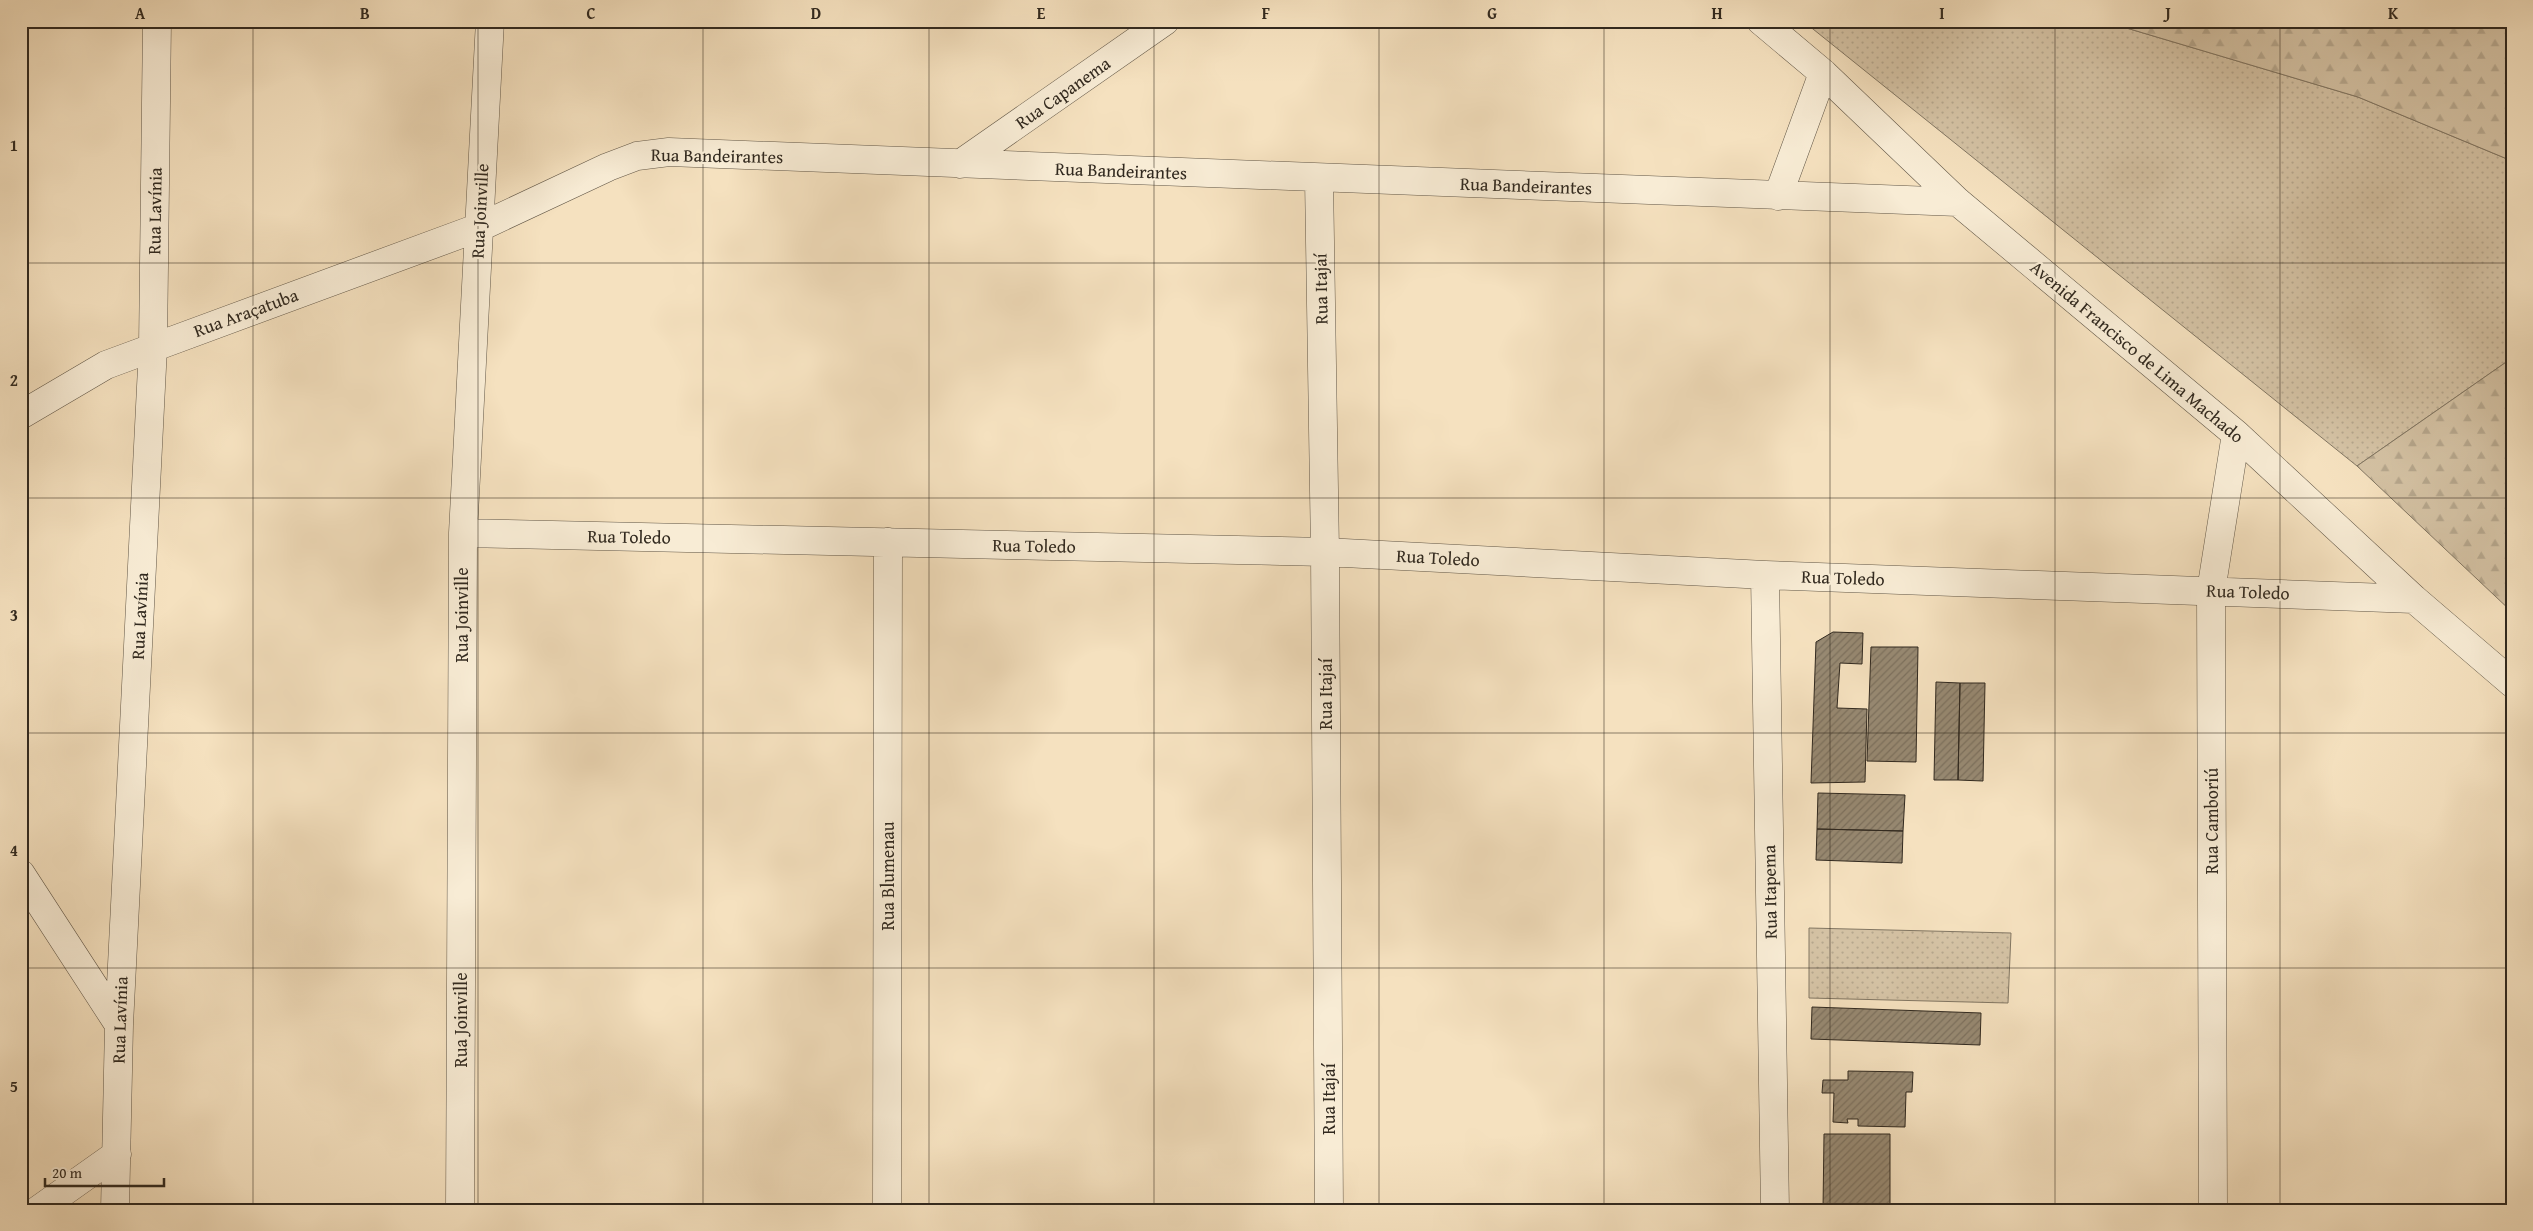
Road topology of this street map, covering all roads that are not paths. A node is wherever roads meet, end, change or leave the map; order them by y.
1 (157, 21) edge
2 (490, 21) edge
3 (1165, 21) edge
4 (1761, 21) edge
5 (1823, 73) junction
6 (960, 164) junction
7 (1319, 179) junction
8 (1778, 196) junction
9 (1958, 202) junction
10 (480, 227) junction
11 (153, 347) junction
12 (21, 416) edge
13 (2236, 434) junction
14 (463, 533) junction
15 (888, 542) junction
16 (1325, 552) junction
17 (1765, 575) junction
18 (2211, 591) junction
19 (2414, 600) junction
20 (2512, 683) edge
21 (21, 874) edge
22 (119, 1025) junction
23 (117, 1154) junction
24 (38, 1210) edge
25 (115, 1210) edge
26 (460, 1210) edge
27 (887, 1210) edge
28 (1329, 1210) edge
29 (1775, 1210) edge
30 (2213, 1210) edge

1 - 11 street, Rua Lavínia
2 - 10 street, Rua Joinville
3 - 6 street, Rua Capanema
4 - 5 street, Avenida Francisco de Lima Machado
5 - 8 street
5 - 9 street, Avenida Francisco de Lima Machado
6 - 7 street, Rua Bandeirantes
6 - 10 street, Rua Bandeirantes
7 - 8 street, Rua Bandeirantes
7 - 16 street, Rua Itajaí
8 - 9 street, Rua Bandeirantes
9 - 13 street, Avenida Francisco de Lima Machado
10 - 11 street, Rua Araçatuba
10 - 14 street, Rua Joinville
11 - 12 street, Rua Araçatuba
11 - 22 street, Rua Lavínia
13 - 18 street, Rua Camboriú
13 - 19 street, Avenida Francisco de Lima Machado
14 - 15 street, Rua Toledo
14 - 26 street, Rua Joinville
15 - 16 street, Rua Toledo
15 - 27 street, Rua Blumenau
16 - 17 street, Rua Toledo
16 - 28 street, Rua Itajaí
17 - 18 street, Rua Toledo
17 - 29 street, Rua Itapema
18 - 19 street, Rua Toledo
18 - 30 street, Rua Camboriú
19 - 20 street, Avenida Francisco de Lima Machado
21 - 22 street
22 - 23 street, Rua Lavínia
23 - 24 street
23 - 25 street, Rua Lavínia

